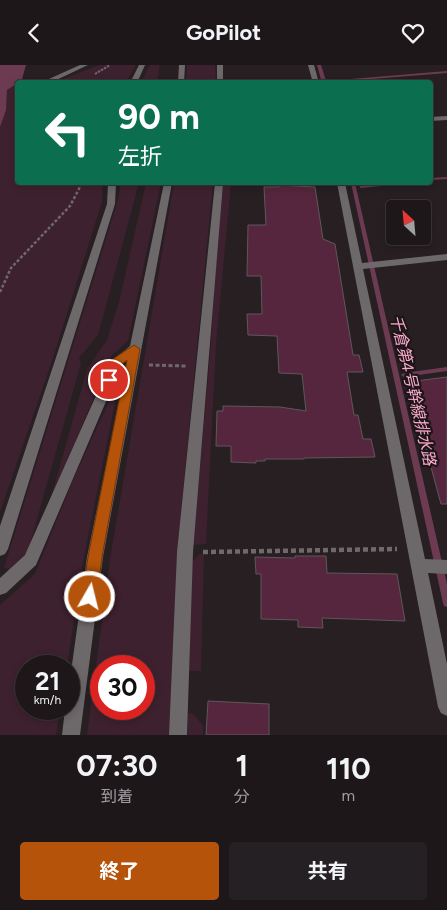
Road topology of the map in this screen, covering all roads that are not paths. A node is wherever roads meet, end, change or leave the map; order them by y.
1 (85, 65) edge
2 (142, 65) edge
3 (182, 65) edge
4 (220, 65) edge
5 (310, 65) edge
6 (49, 80) edge
7 (134, 80) edge
8 (181, 80) edge
9 (220, 80) edge
10 (315, 80) edge
11 (447, 118) edge
12 (433, 119) edge
13 (112, 185) edge
14 (168, 185) edge
15 (219, 185) edge
16 (341, 185) edge
17 (447, 257) edge
18 (360, 266) junction
19 (134, 349) junction
20 (0, 549) edge
21 (422, 566) junction
22 (447, 567) edge
23 (0, 587) edge
24 (447, 707) edge
25 (71, 735) edge
26 (178, 735) edge

1 - 6 street
2 - 7 street
3 - 8 street
4 - 9 street
5 - 10 street
11 - 12 street
13 - 20 street
14 - 19 street
15 - 26 street
16 - 18 street
17 - 18 street
18 - 21 street
19 - 23 street
19 - 25 street
21 - 22 street
21 - 24 street

